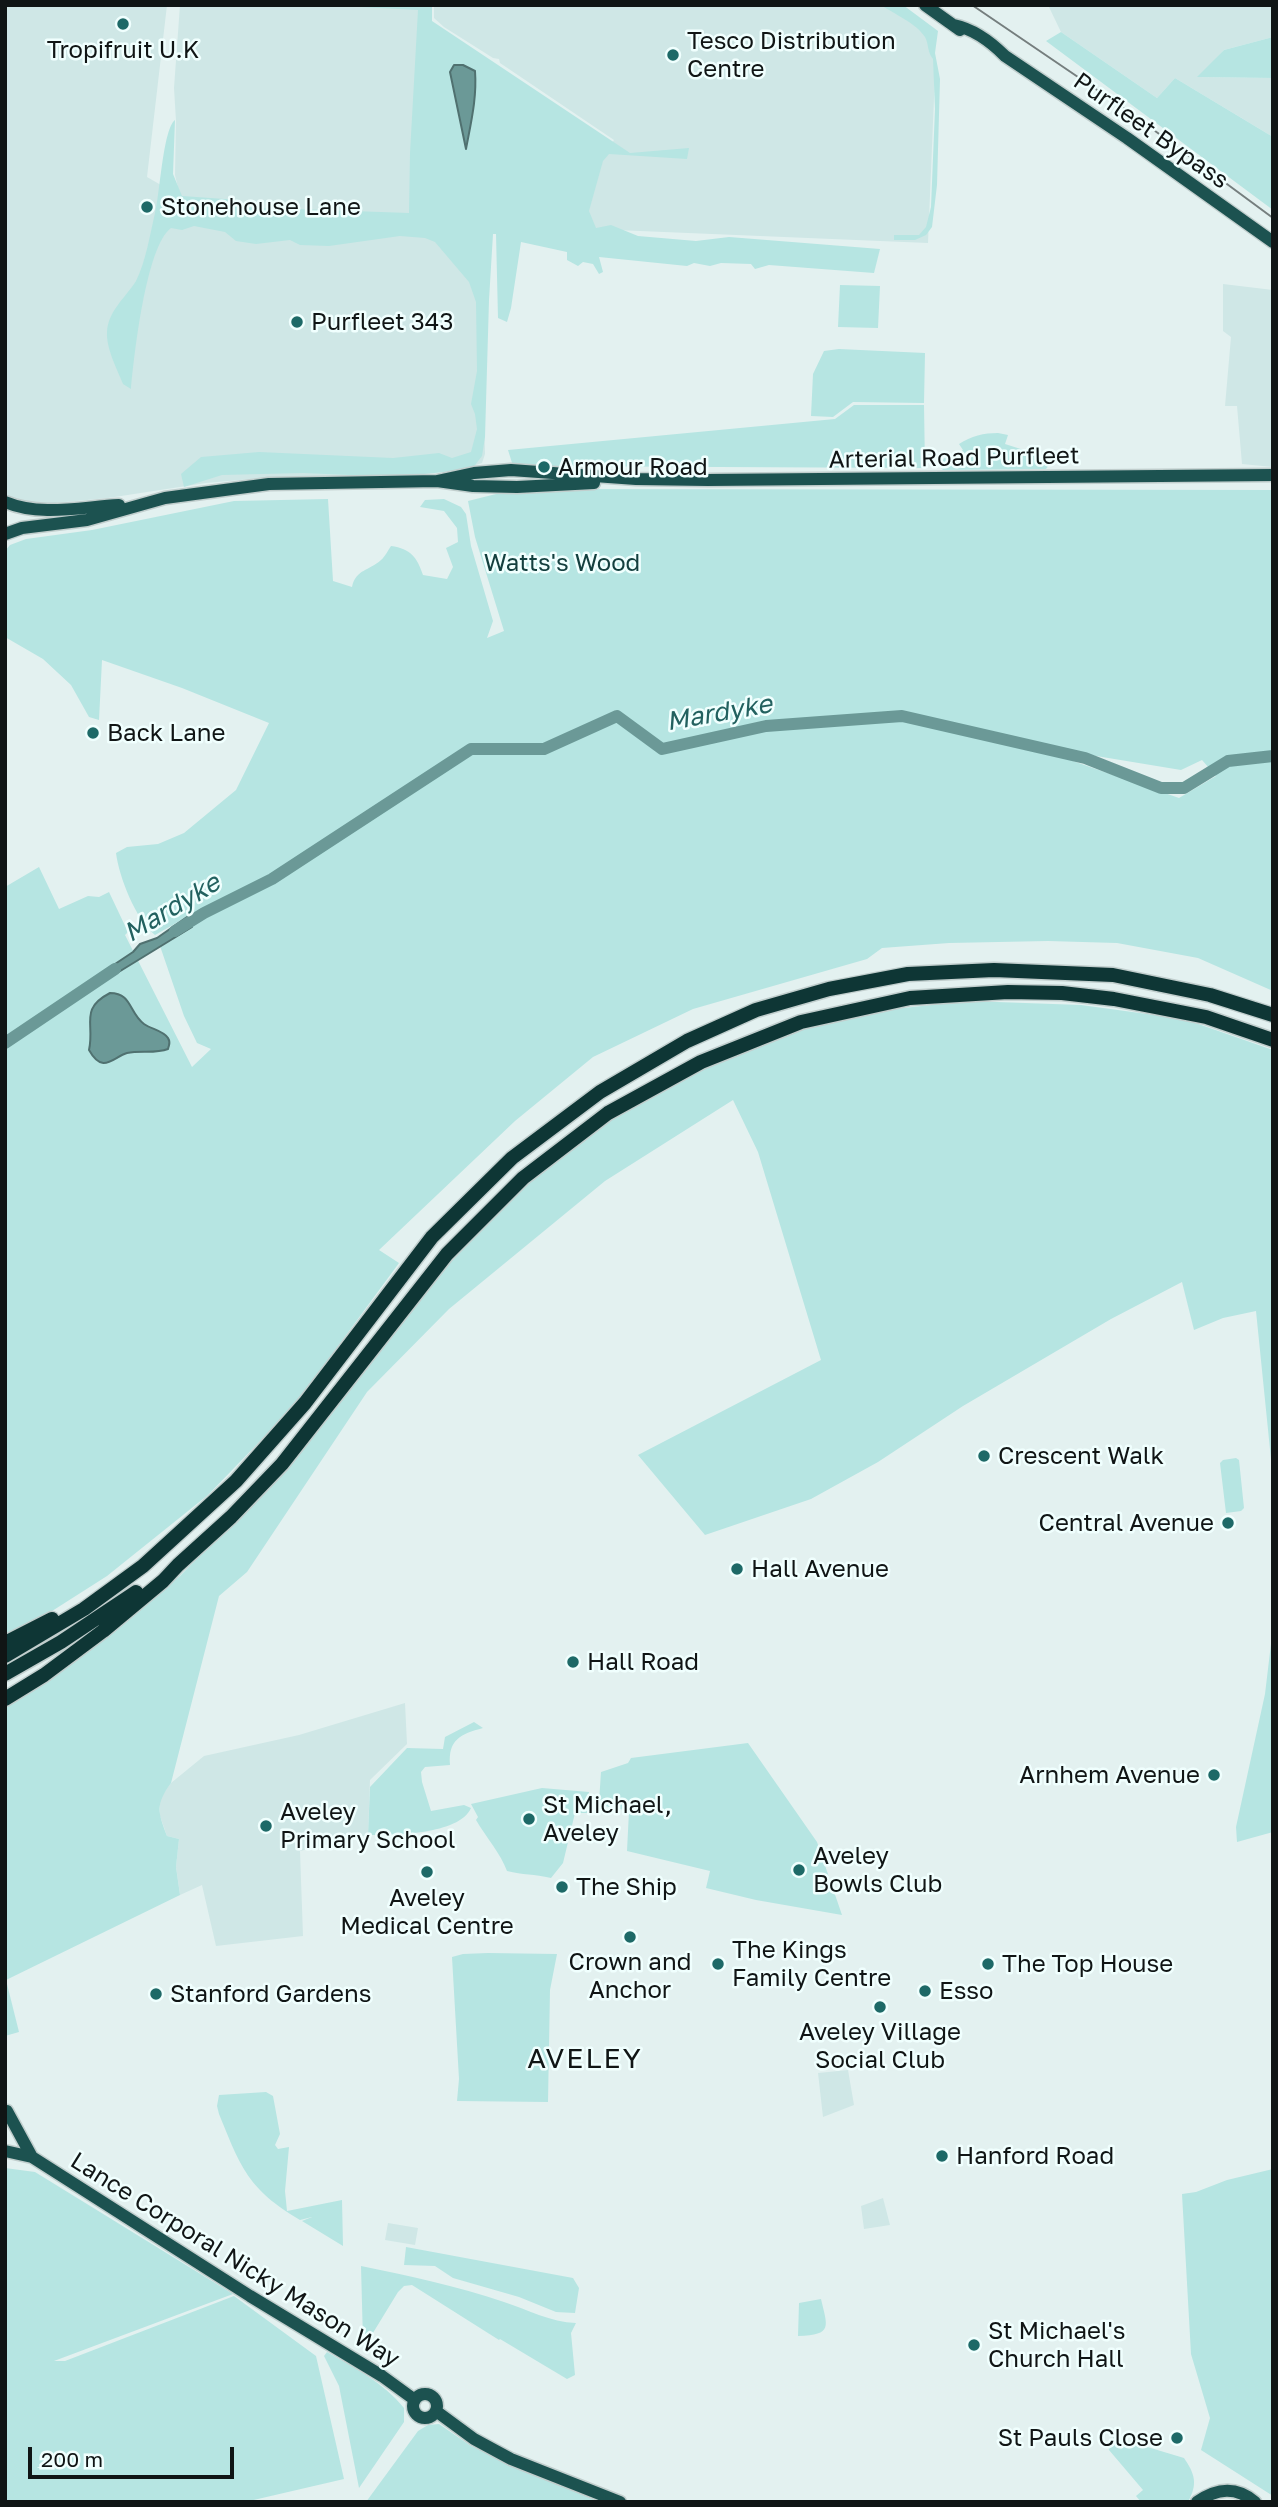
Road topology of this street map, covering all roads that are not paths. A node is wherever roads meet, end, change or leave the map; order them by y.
1 (925, 5) edge
2 (1273, 242) edge
3 (1273, 475) edge
4 (5, 502) edge
5 (139, 504) junction
6 (5, 534) edge
7 (1273, 1015) edge
8 (1273, 1040) edge
9 (159, 1551) junction
10 (178, 1565) junction
11 (5, 1643) edge
12 (5, 1656) edge
13 (5, 1674) edge
14 (5, 1699) edge
15 (6, 2110) edge
16 (5, 2151) edge
17 (33, 2157) junction
18 (620, 2502) edge
19 (1198, 2502) edge
20 (1255, 2502) edge

1 - 2 main road, Purfleet Bypass
3 - 5 main road, Arterial Road Purfleet
4 - 5 main road, Arterial Road Purfleet
5 - 6 main road, Arterial Road Purfleet
7 - 9 highway
8 - 10 highway
9 - 11 highway
9 - 12 highway
10 - 13 highway
10 - 14 highway
15 - 17 main road, Lance Corporal Nicky Mason Way
16 - 17 main road, Lance Corporal Nicky Mason Way
17 - 18 main road, Lance Corporal Nicky Mason Way
19 - 20 main road

